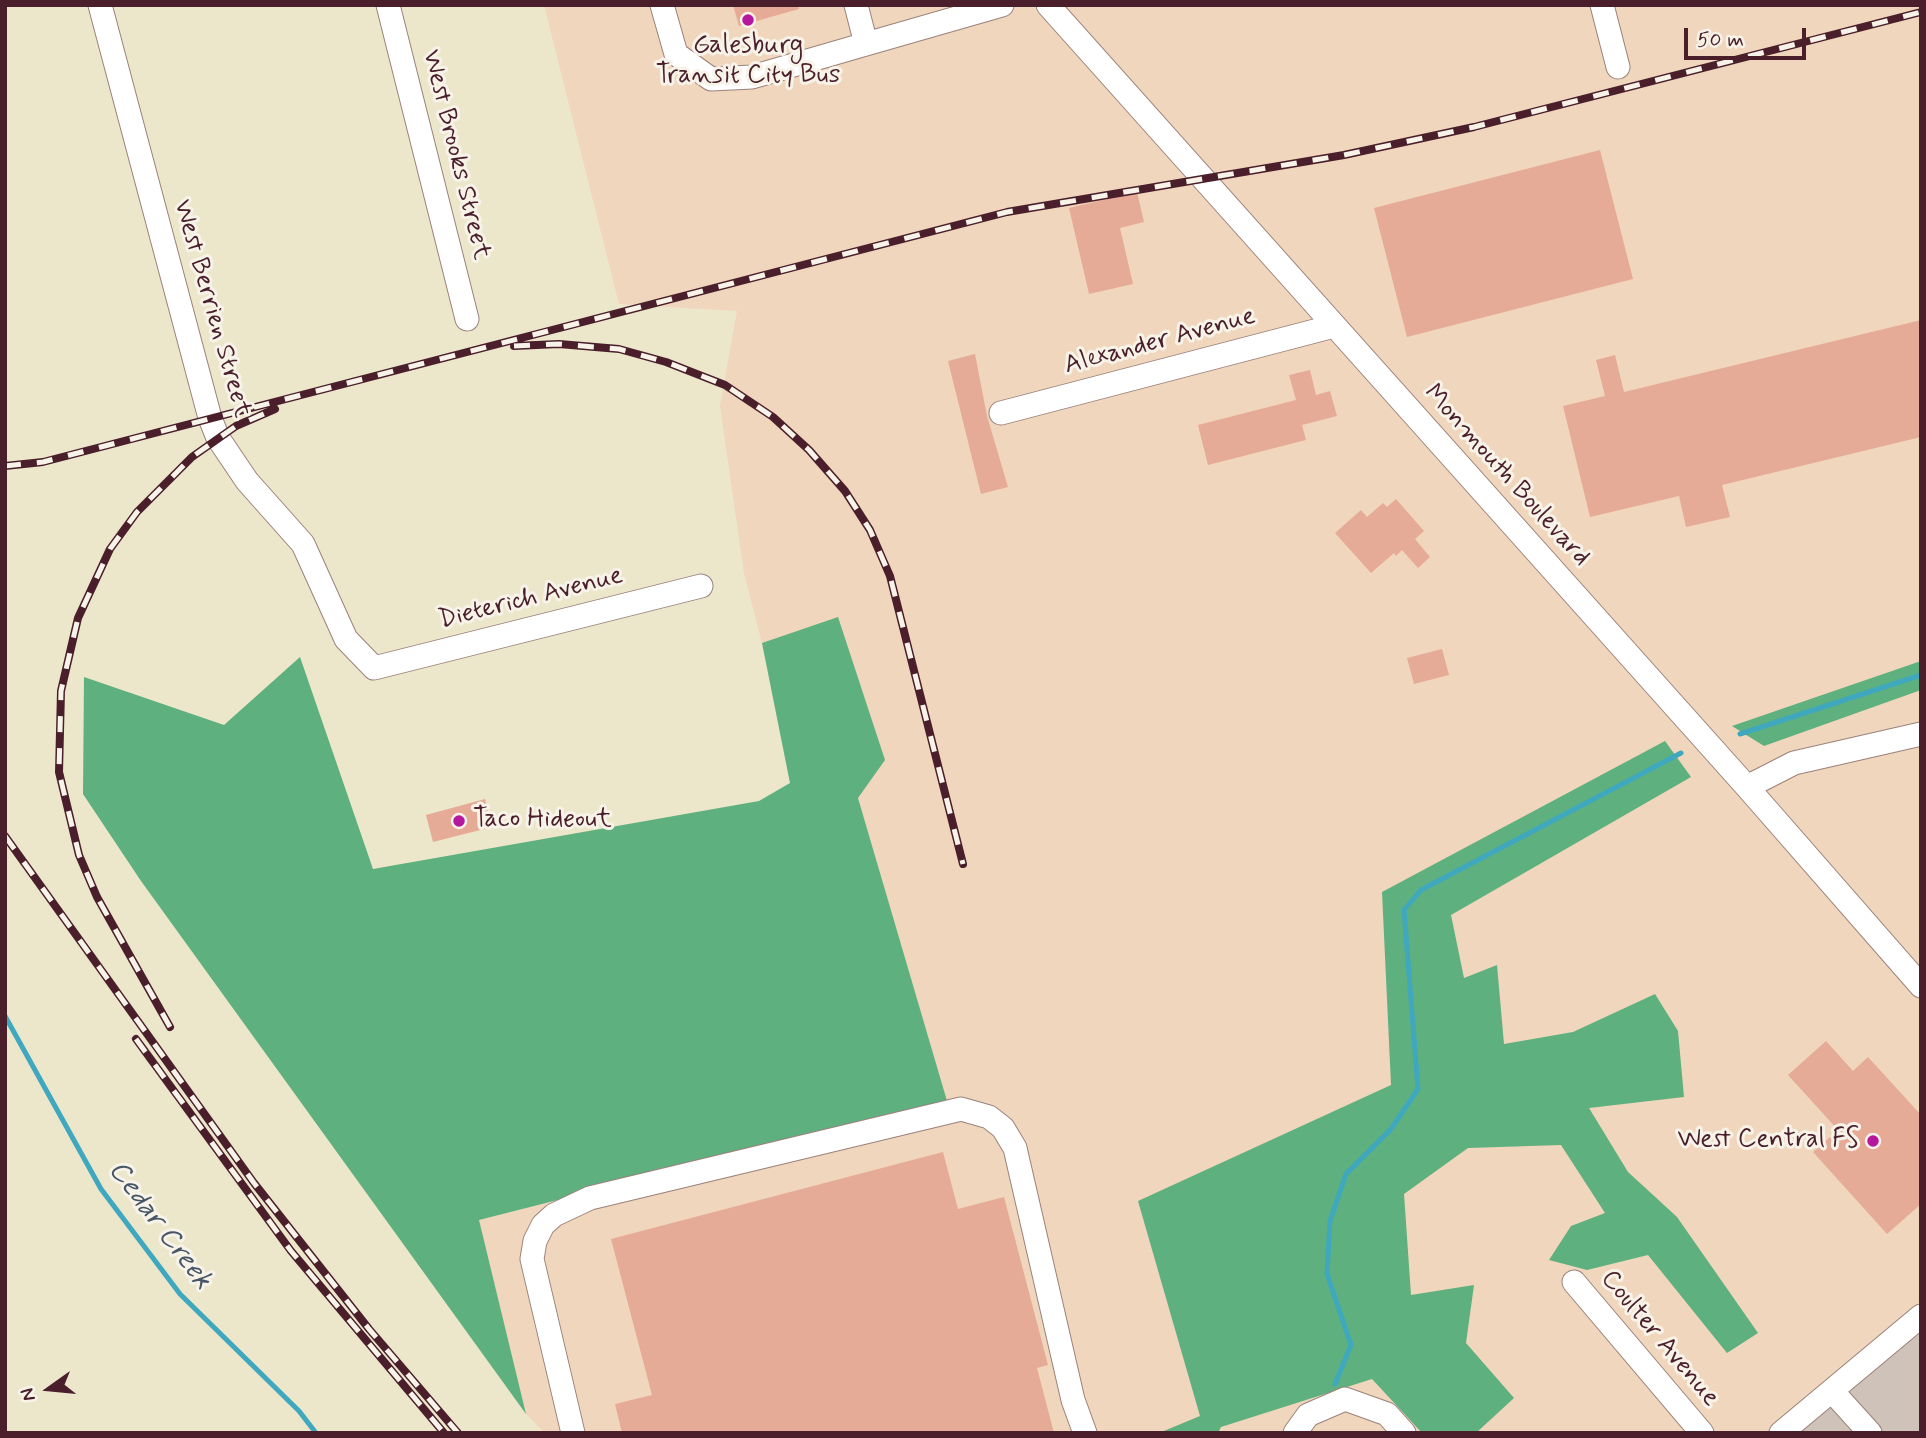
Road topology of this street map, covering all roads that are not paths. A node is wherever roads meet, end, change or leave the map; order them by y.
1 (100, 5) edge
2 (388, 5) edge
3 (663, 5) edge
4 (856, 5) edge
5 (1002, 5) edge
6 (1048, 5) edge
7 (1602, 5) edge
8 (866, 44) junction
9 (1618, 67) dead end
10 (467, 318) dead end
11 (1334, 326) junction
12 (1001, 413) dead end
13 (701, 586) dead end
14 (374, 668) joint
15 (1921, 734) edge
16 (1747, 787) junction
17 (1921, 986) edge
18 (1574, 1282) dead end
19 (1918, 1323) edge
20 (1832, 1391) junction
21 (573, 1433) edge
22 (1085, 1433) edge
23 (1295, 1433) edge
24 (1404, 1433) edge
25 (1702, 1433) edge
26 (1781, 1433) edge
27 (1870, 1433) edge

1 - 14 street, West Berrien Street
2 - 10 street, West Brooks Street
3 - 8 street
4 - 8 street
5 - 8 street
6 - 11 street, Monmouth Boulevard
7 - 9 street
11 - 12 street, Alexander Avenue
11 - 16 street, Monmouth Boulevard
13 - 14 street, Dieterich Avenue
15 - 16 street
16 - 17 street, Monmouth Boulevard
18 - 25 street, Coulter Avenue
19 - 20 street
20 - 26 street
20 - 27 street
21 - 22 street
23 - 24 street

